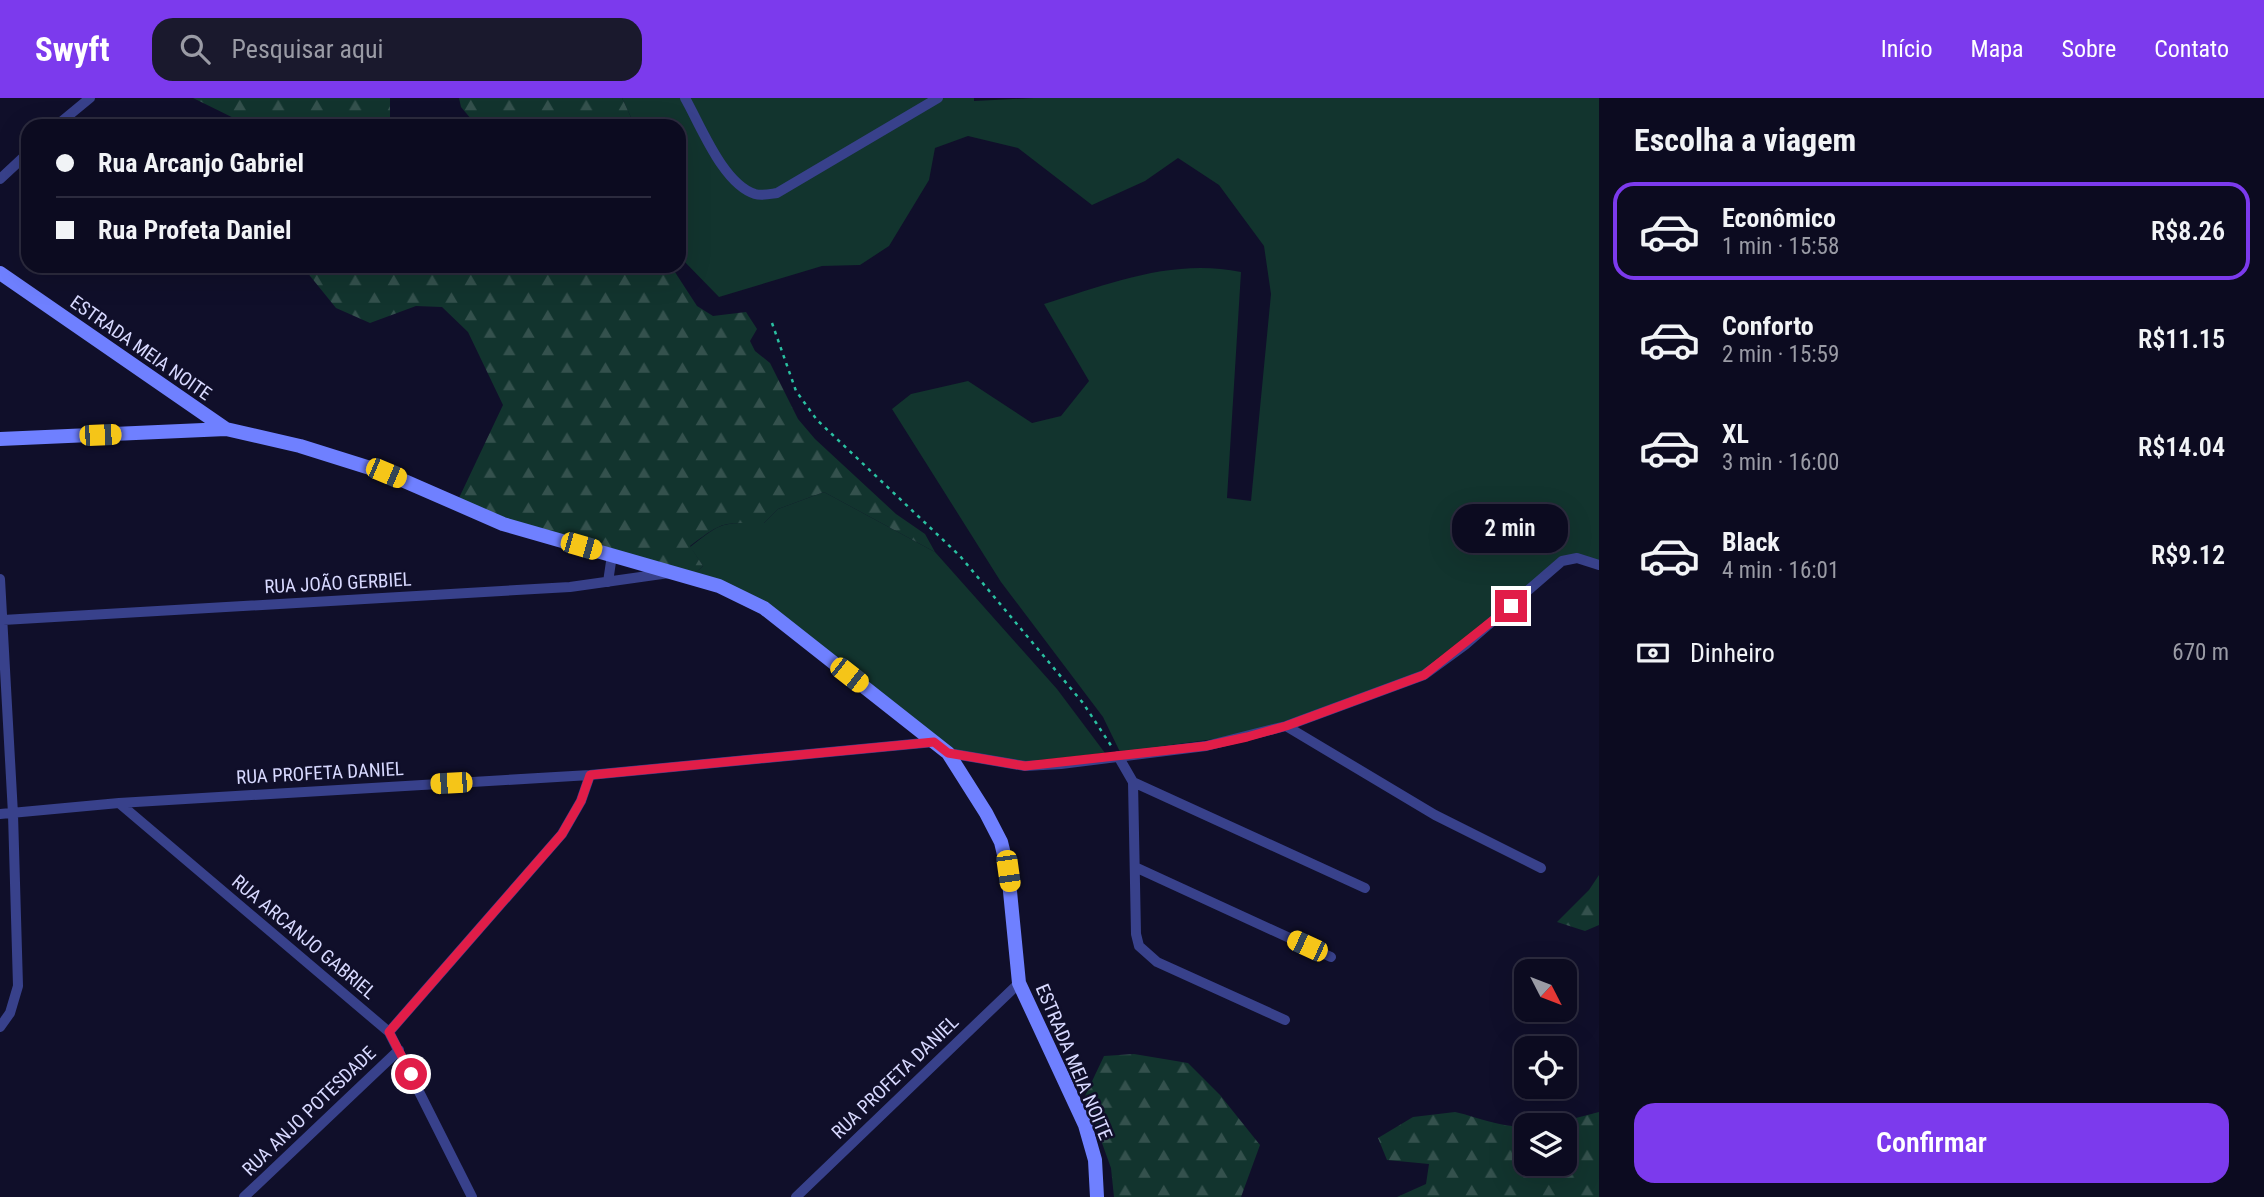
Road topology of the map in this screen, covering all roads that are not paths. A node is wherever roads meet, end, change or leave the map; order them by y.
1 (90, 98) edge
2 (685, 98) edge
3 (938, 98) edge
4 (64, 119) edge
5 (21, 160) edge
6 (0, 179) edge
7 (0, 273) edge
8 (226, 429) junction
9 (0, 439) edge
10 (612, 555) junction
11 (1599, 565) edge
12 (675, 573) junction
13 (0, 579) edge
14 (608, 582) junction
15 (3, 620) junction
16 (1286, 726) junction
17 (934, 742) junction
18 (948, 753) junction
19 (1118, 756) junction
20 (590, 775) junction
21 (1133, 782) junction
22 (119, 803) junction
23 (0, 814) edge
24 (13, 814) junction
25 (1135, 867) junction
26 (1541, 868) dead end
27 (1365, 888) dead end
28 (1331, 957) dead end
29 (1019, 983) junction
30 (1285, 1020) dead end
31 (0, 1027) edge
32 (389, 1032) junction
33 (398, 1049) junction
34 (244, 1197) edge
35 (472, 1197) edge
36 (796, 1197) edge
37 (1097, 1197) edge

1 - 4 street
2 - 3 street
5 - 6 street
7 - 8 street, ESTRADA MEIA NOITE
8 - 9 street, ESTRADA MEIA NOITE
8 - 10 street, ESTRADA MEIA NOITE
10 - 12 street, ESTRADA MEIA NOITE
10 - 14 street
11 - 16 street
12 - 14 street, RUA JOÃO GERBIEL
12 - 17 street, ESTRADA MEIA NOITE
13 - 15 street
14 - 15 street, RUA JOÃO GERBIEL
15 - 24 street
16 - 19 street
16 - 26 street
17 - 18 street, ESTRADA MEIA NOITE
17 - 20 street, RUA PROFETA DANIEL
18 - 19 street
18 - 29 street, ESTRADA MEIA NOITE
19 - 21 street
20 - 22 street, RUA PROFETA DANIEL
20 - 32 street, RUA ANJO POTESDADE
21 - 25 street
21 - 27 street
22 - 24 street, RUA PROFETA DANIEL
22 - 32 street, RUA ARCANJO GABRIEL
23 - 24 street, RUA PROFETA DANIEL
24 - 31 street
25 - 28 street
25 - 30 street
29 - 36 street, RUA PROFETA DANIEL
29 - 37 street, ESTRADA MEIA NOITE
32 - 33 street, RUA ARCANJO GABRIEL
33 - 34 street, RUA ANJO POTESDADE
33 - 35 street, RUA ARCANJO GABRIEL

